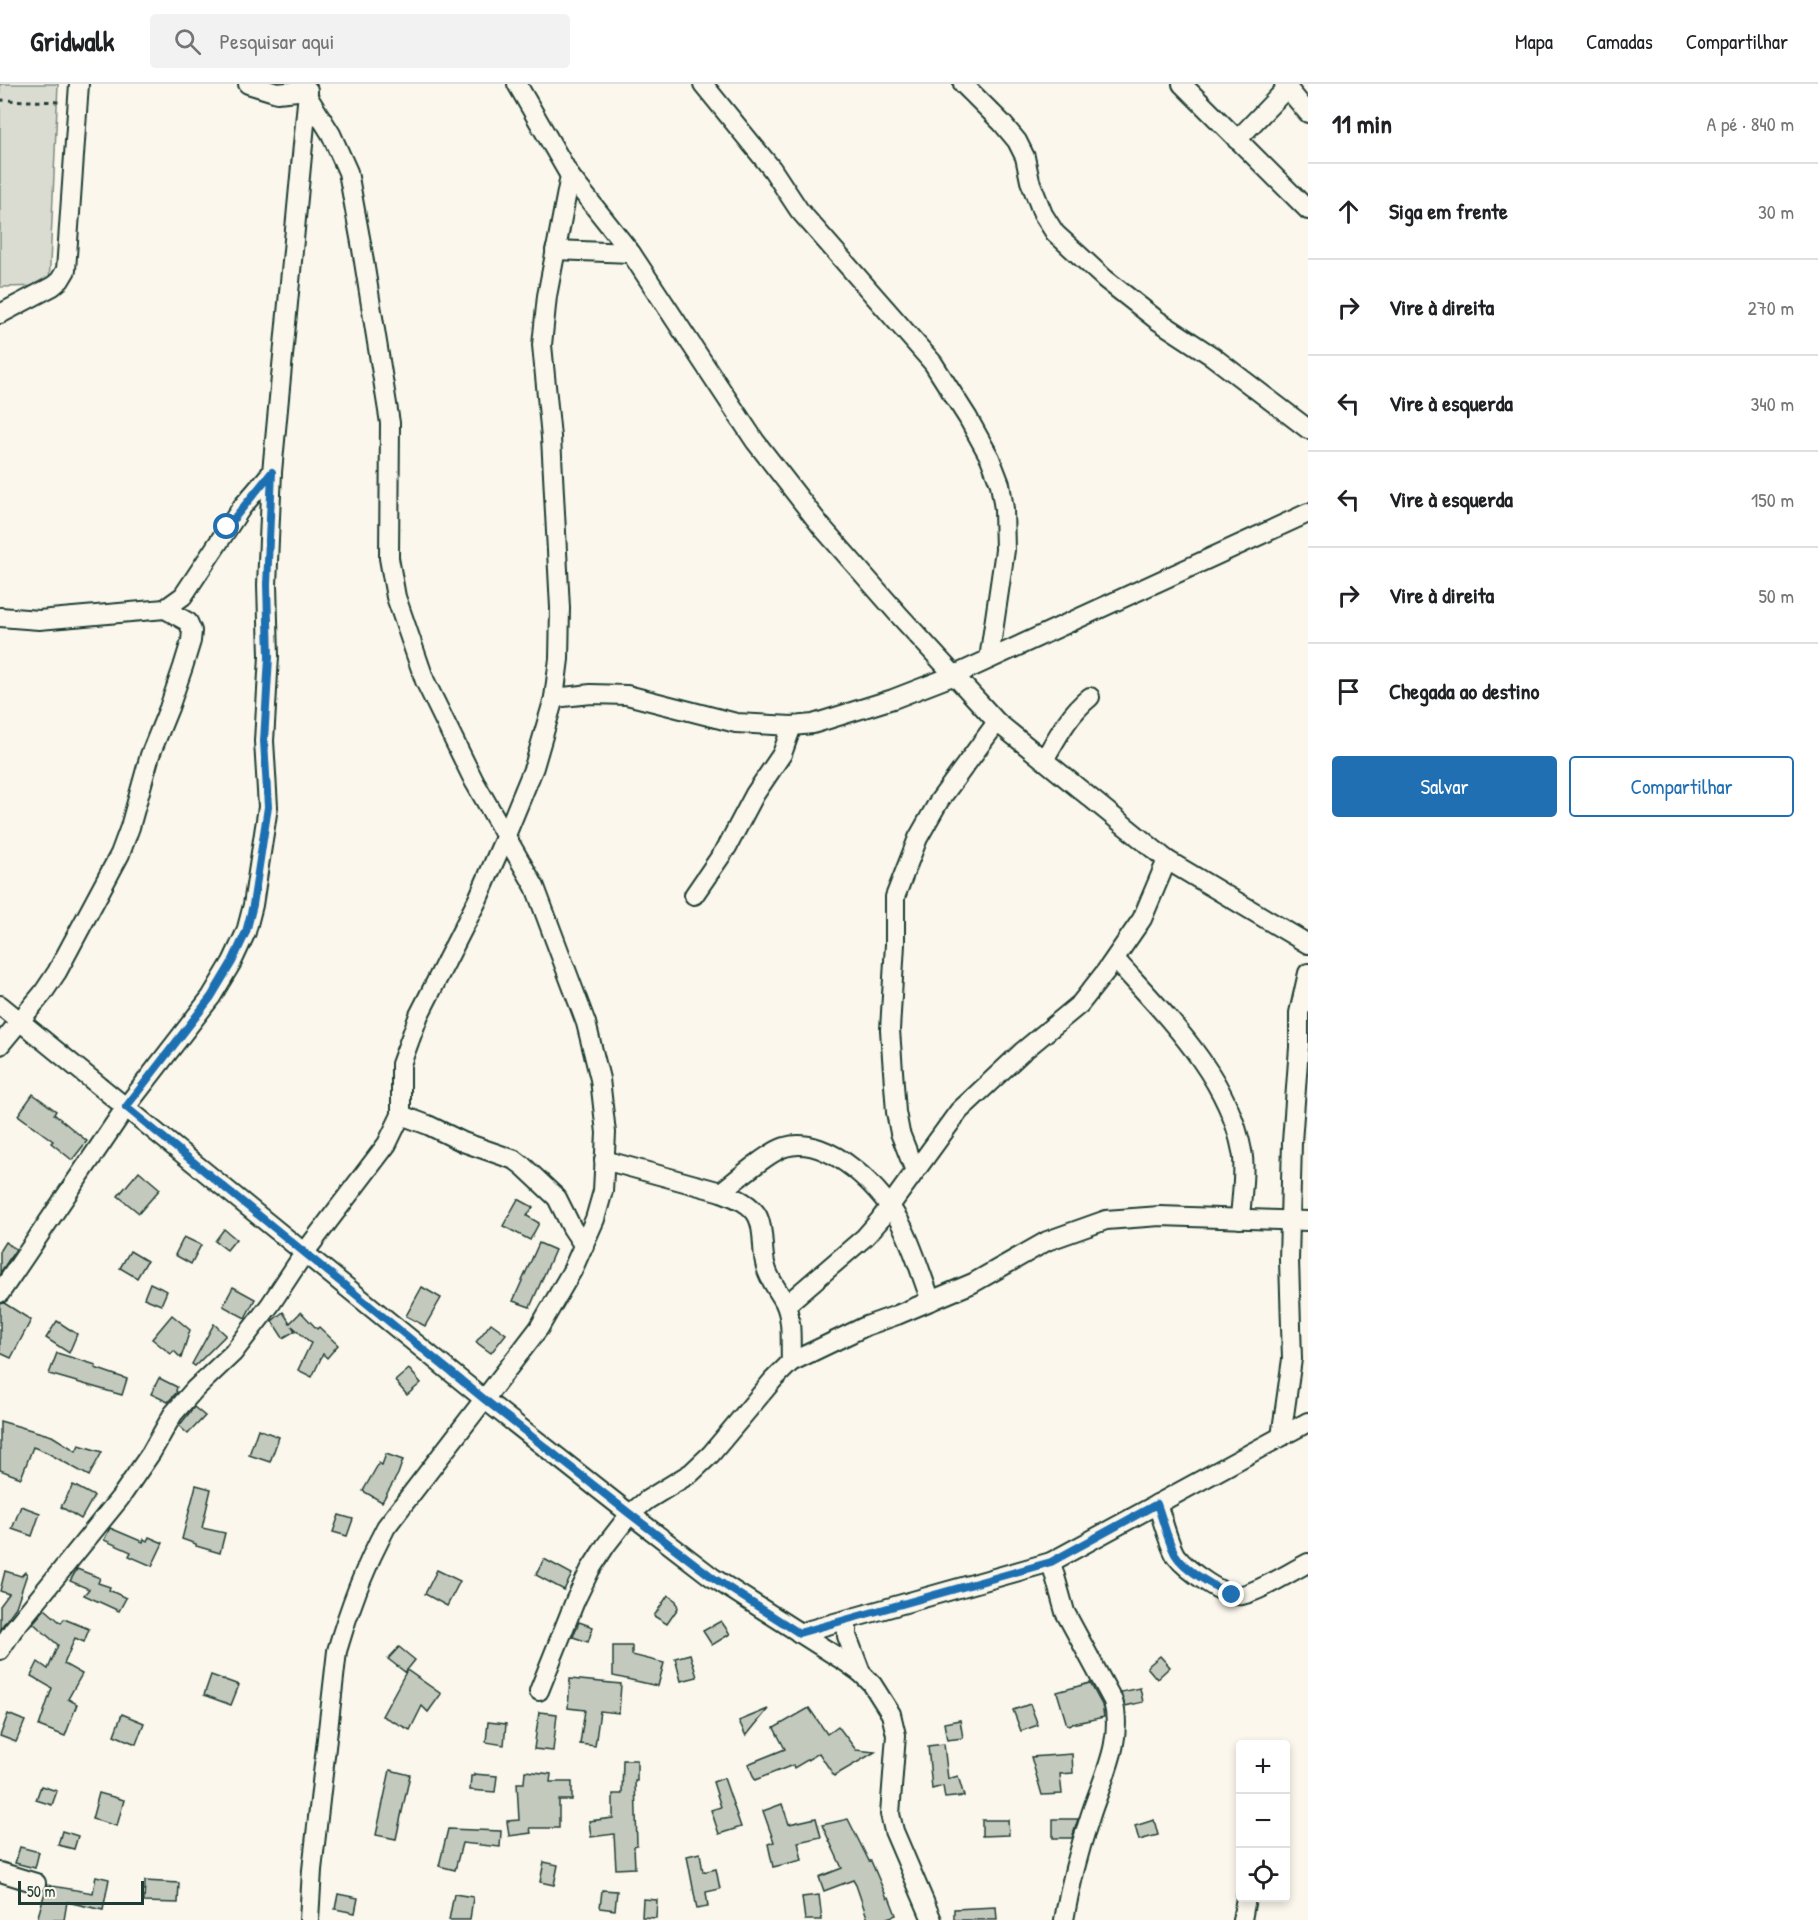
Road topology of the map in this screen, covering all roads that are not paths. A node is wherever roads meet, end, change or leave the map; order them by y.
1 (79, 84) edge
2 (248, 84) edge
3 (518, 84) edge
4 (703, 84) edge
5 (963, 84) edge
6 (1182, 84) edge
7 (1286, 86) edge
8 (308, 90) edge
9 (1308, 113) edge
10 (1237, 140) junction
11 (570, 177) junction
12 (1308, 210) edge
13 (555, 250) junction
14 (631, 253) junction
15 (0, 314) edge
16 (1308, 429) edge
17 (272, 472) junction
18 (1308, 513) edge
19 (165, 609) junction
20 (0, 617) edge
21 (989, 659) junction
22 (955, 675) junction
23 (1090, 697) dead end
24 (554, 698) junction
25 (997, 722) junction
26 (792, 726) junction
27 (1044, 760) junction
28 (506, 835) junction
29 (1167, 860) junction
30 (694, 895) dead end
31 (1308, 944) edge
32 (1115, 958) junction
33 (1308, 973) edge
34 (0, 1005) edge
35 (20, 1021) junction
36 (0, 1045) edge
37 (126, 1107) junction
38 (401, 1115) junction
39 (604, 1160) junction
40 (915, 1170) junction
41 (721, 1192) junction
42 (889, 1205) junction
43 (1240, 1219) junction
44 (1300, 1221) edge
45 (584, 1246) junction
46 (305, 1252) junction
47 (0, 1293) edge
48 (931, 1301) junction
49 (786, 1305) junction
50 (791, 1362) junction
51 (484, 1399) junction
52 (1308, 1422) edge
53 (1281, 1437) junction
54 (1157, 1504) junction
55 (630, 1514) junction
56 (1051, 1562) junction
57 (1308, 1563) edge
58 (847, 1620) junction
59 (799, 1633) junction
60 (0, 1650) edge
61 (861, 1673) junction
62 (539, 1692) dead end
63 (0, 1872) edge
64 (36, 1883) dead end
65 (1245, 1902) edge
66 (309, 1920) edge
67 (932, 1920) edge
68 (1064, 1920) edge
69 (1242, 1920) edge

1 - 15 street
2 - 8 street
3 - 11 street
4 - 21 street
5 - 16 street
6 - 10 street
7 - 9 street
7 - 10 street
8 - 17 street
8 - 28 street
10 - 12 street
11 - 13 street
11 - 14 street
13 - 14 street
13 - 24 street
14 - 22 street
17 - 19 street
17 - 37 street
18 - 21 street
19 - 20 street
19 - 35 street
21 - 22 street
22 - 25 street
22 - 26 street
23 - 27 street
24 - 26 street
24 - 28 street
25 - 27 street
25 - 40 street
26 - 30 street
27 - 29 street
28 - 38 street
28 - 39 street
29 - 31 street
29 - 32 street
32 - 40 street
32 - 43 street
33 - 44 street
34 - 35 street
35 - 36 street
35 - 37 street
37 - 46 street
37 - 47 street
38 - 45 street
38 - 46 street
39 - 41 street
39 - 45 street
40 - 42 street
41 - 42 street
41 - 49 street
42 - 48 street
42 - 49 street
43 - 44 street
43 - 48 street
44 - 53 street
45 - 51 street
46 - 51 street
46 - 60 street
48 - 50 street
49 - 50 street
50 - 55 street
51 - 55 street
51 - 66 street
52 - 53 street
53 - 54 street
54 - 56 street
54 - 57 street
55 - 59 street
55 - 62 street
56 - 58 street
56 - 68 street
58 - 59 street
58 - 61 street
59 - 61 street
61 - 67 street
63 - 64 street
65 - 69 street

